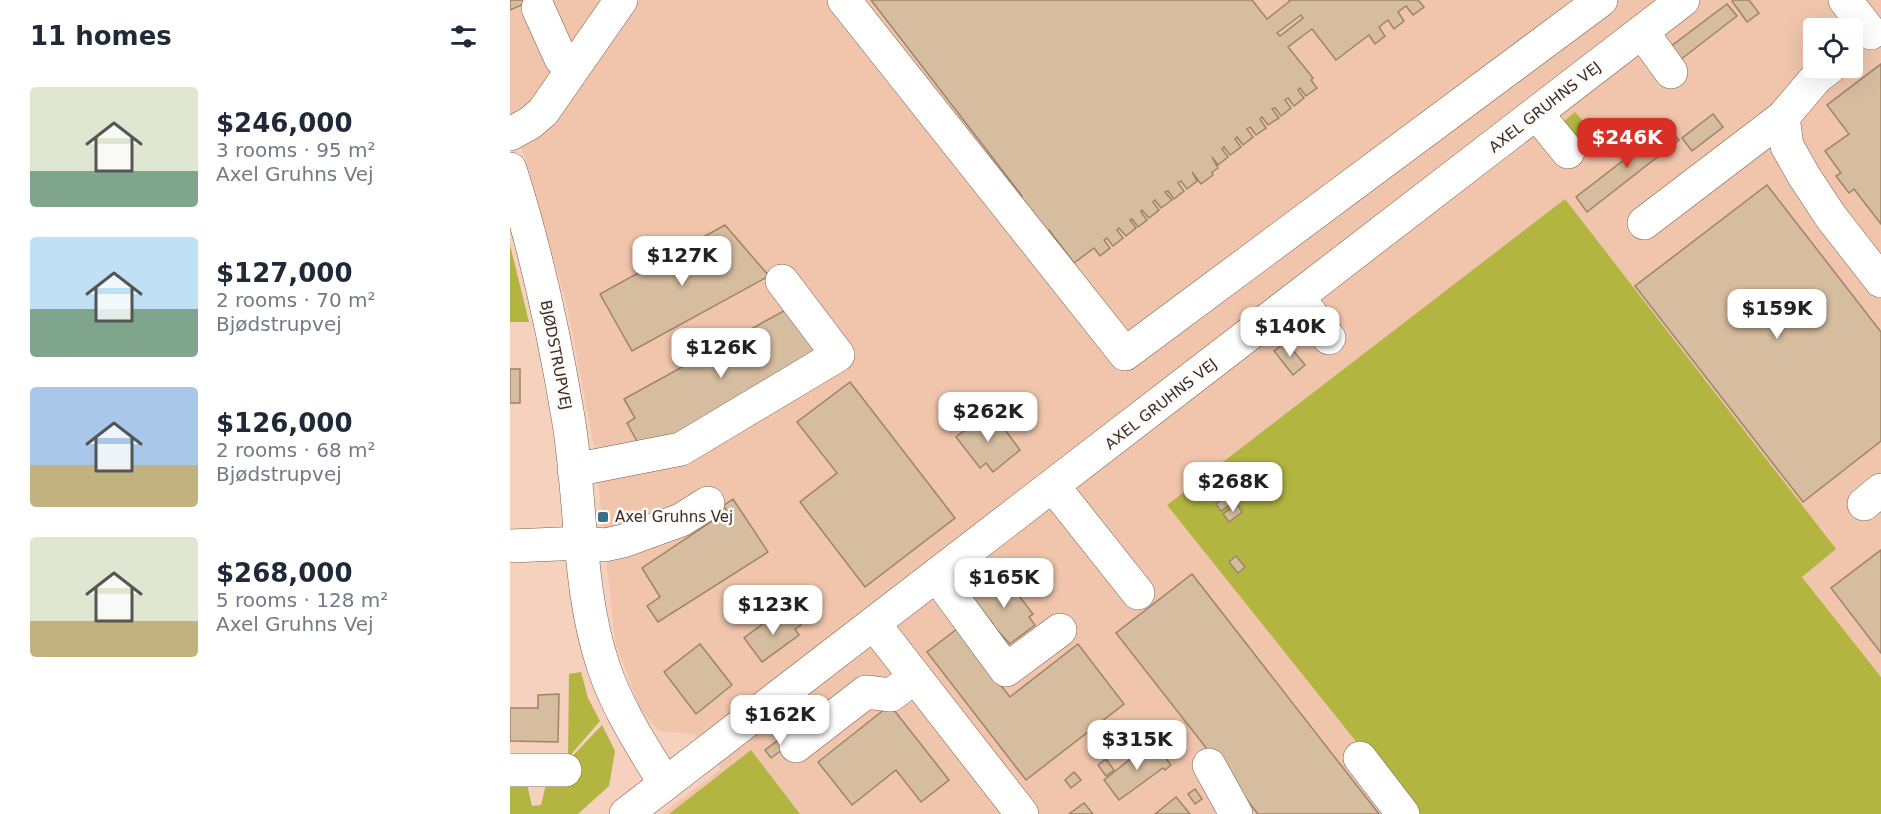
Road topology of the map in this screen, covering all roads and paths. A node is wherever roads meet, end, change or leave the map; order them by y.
1 (621, 0) edge
2 (844, 0) edge
3 (1601, 0) edge
4 (1683, 0) edge
5 (1845, 0) edge
6 (538, 8) dead end
7 (1642, 32) junction
8 (1868, 38) edge
9 (573, 68) junction
10 (1671, 72) dead end
11 (1816, 78) edge
12 (1538, 114) junction
13 (1784, 117) junction
14 (510, 134) edge
15 (1568, 152) dead end
16 (510, 169) edge
17 (1644, 223) dead end
18 (782, 280) dead end
19 (1881, 281) edge
20 (1298, 297) junction
21 (1329, 338) dead end
22 (574, 470) junction
23 (1053, 486) junction
24 (708, 503) dead end
25 (583, 543) junction
26 (510, 546) edge
27 (937, 576) junction
28 (1138, 593) dead end
29 (874, 624) junction
30 (1060, 630) dead end
31 (915, 677) junction
32 (796, 746) dead end
33 (1360, 758) dead end
34 (1209, 765) dead end
35 (510, 770) edge
36 (565, 770) dead end
37 (665, 784) junction
38 (626, 814) edge
39 (1022, 814) edge
40 (1236, 814) edge
41 (1403, 814) edge

1 - 9 street
2 - 3 street
4 - 7 street, AXEL GRUHNS VEJ
5 - 8 street
6 - 9 street
7 - 10 street
7 - 12 street, AXEL GRUHNS VEJ
9 - 14 street
11 - 13 street
12 - 15 street
12 - 20 street, AXEL GRUHNS VEJ
13 - 17 street
13 - 19 street
16 - 22 street, BJØDSTRUPVEJ
18 - 22 street
20 - 21 street
20 - 23 street, AXEL GRUHNS VEJ
22 - 25 street, BJØDSTRUPVEJ
23 - 27 street, AXEL GRUHNS VEJ
23 - 28 street
24 - 25 street
25 - 26 street
25 - 37 street, BJØDSTRUPVEJ
27 - 29 street, AXEL GRUHNS VEJ
27 - 30 street
29 - 31 street
29 - 37 street, AXEL GRUHNS VEJ
31 - 32 street
31 - 39 street
33 - 41 street
34 - 40 street
35 - 36 street
37 - 38 street, AXEL GRUHNS VEJ

